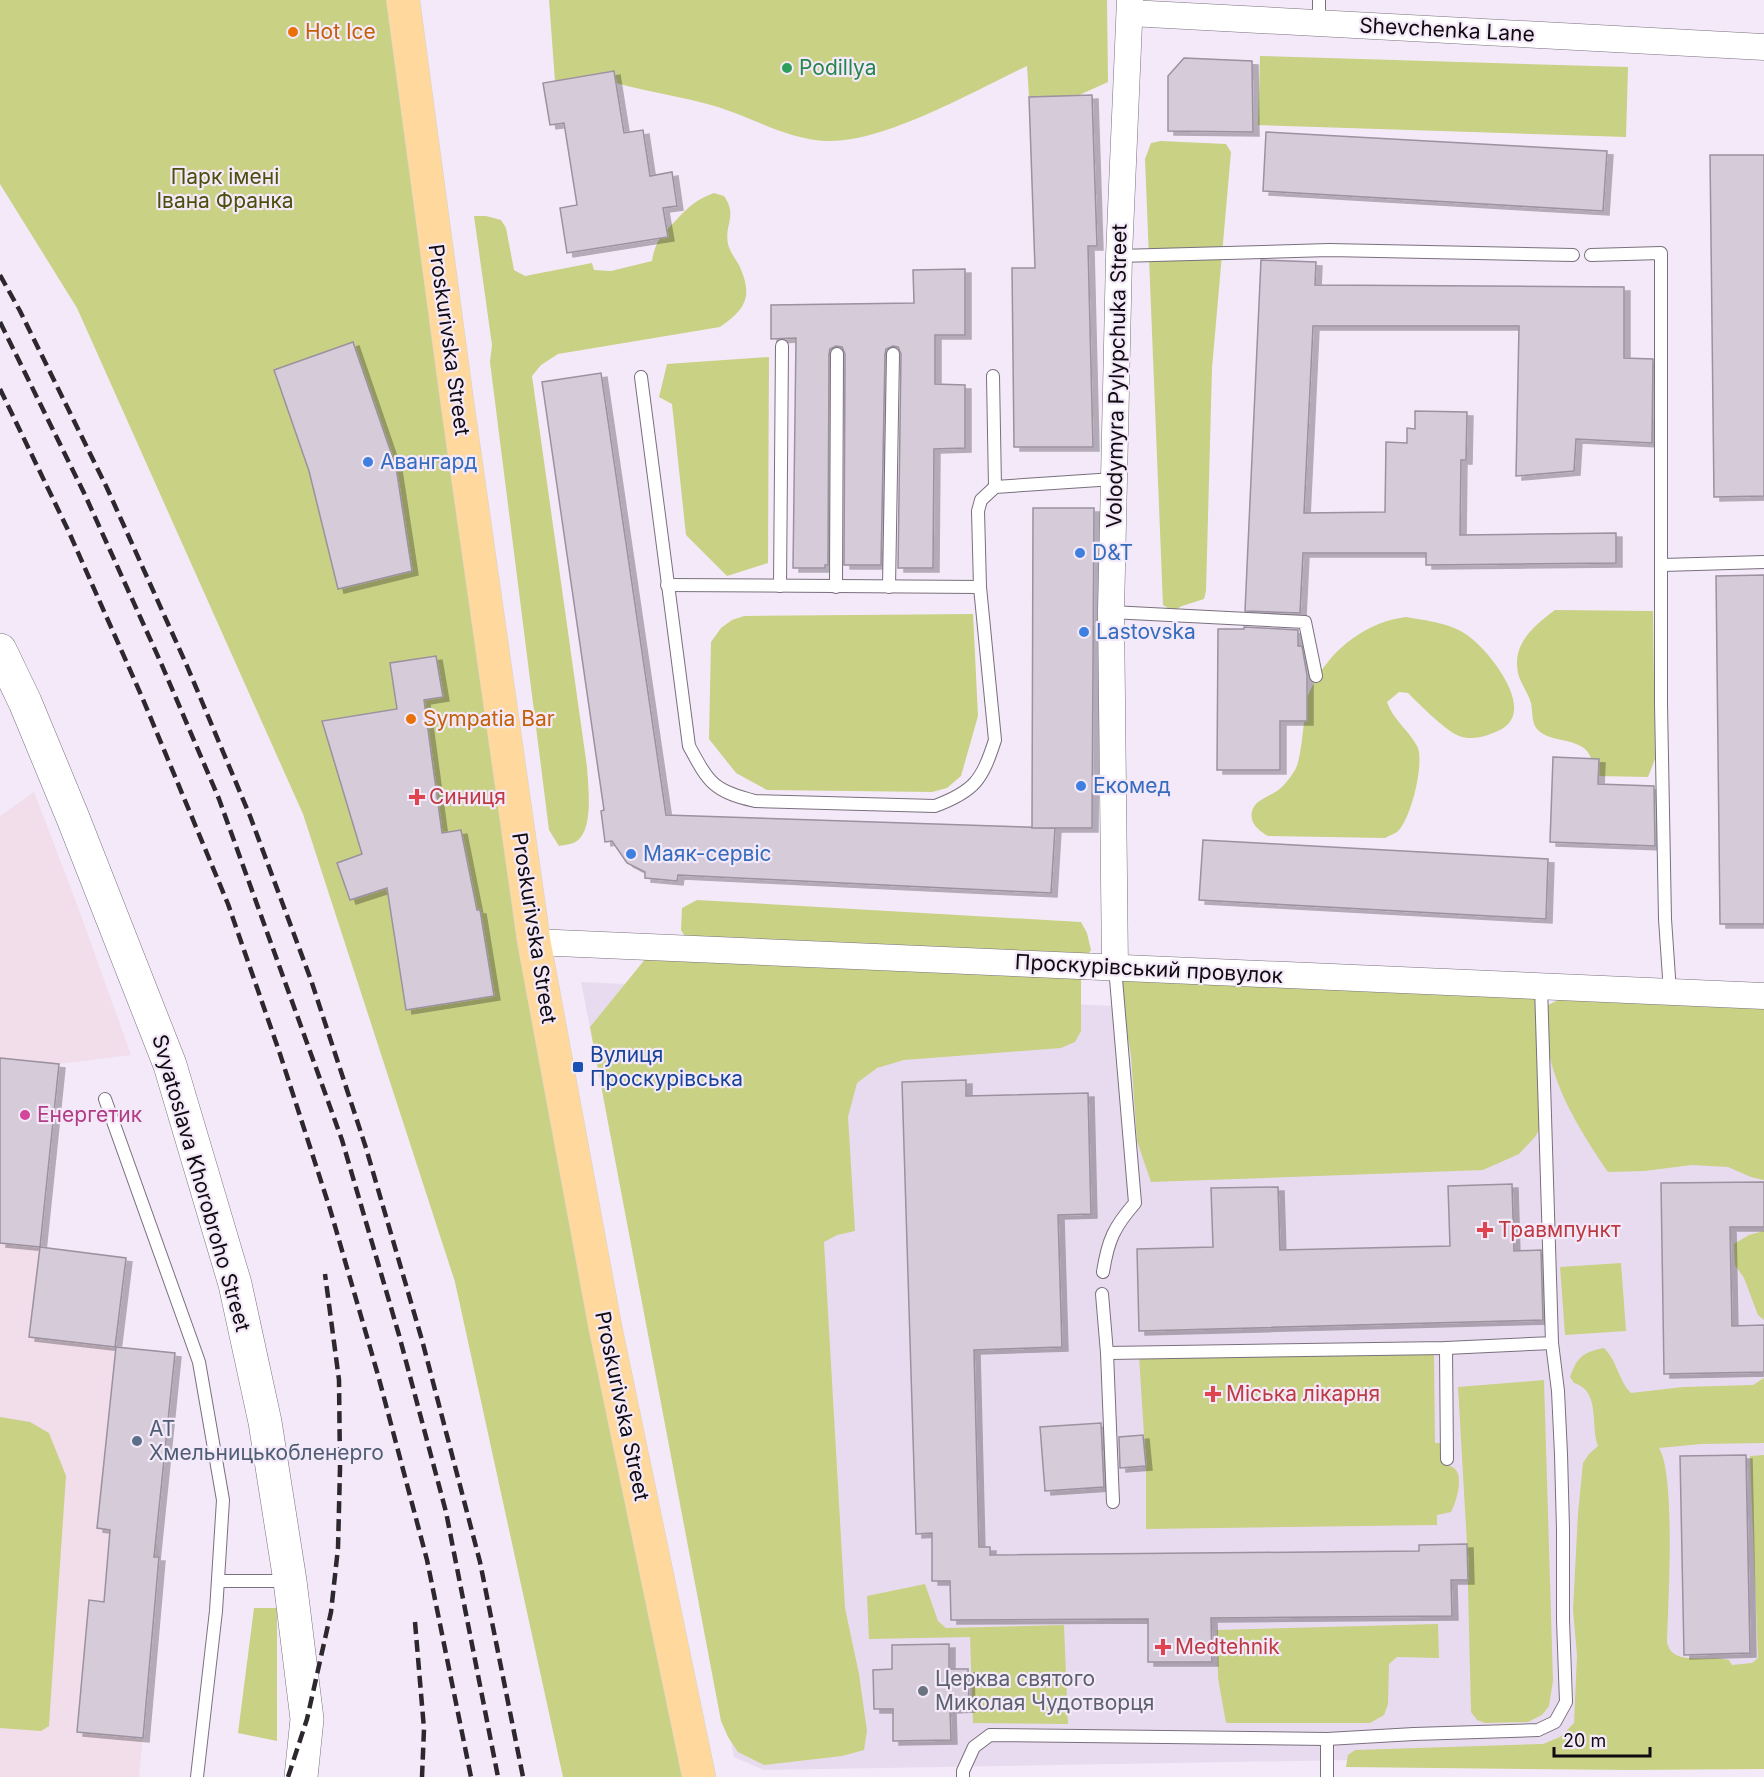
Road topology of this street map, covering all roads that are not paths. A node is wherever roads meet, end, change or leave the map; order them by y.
1 (403, 0) edge
2 (1130, 7) edge
3 (1319, 12) edge
4 (1764, 47) edge
5 (1573, 255) dead end
6 (1591, 255) dead end
7 (1119, 256) junction
8 (782, 346) dead end
9 (837, 354) dead end
10 (893, 354) dead end
11 (993, 376) dead end
12 (640, 377) dead end
13 (1114, 479) junction
14 (995, 487) junction
15 (1764, 562) edge
16 (1663, 565) junction
17 (667, 585) junction
18 (780, 586) junction
19 (836, 587) junction
20 (890, 587) junction
21 (980, 587) junction
22 (1111, 612) junction
23 (0, 650) edge
24 (1316, 676) dead end
25 (534, 942) junction
26 (1115, 967) junction
27 (1541, 986) junction
28 (1670, 992) junction
29 (1764, 996) edge
30 (105, 1099) dead end
31 (1103, 1272) dead end
32 (1102, 1294) dead end
33 (1552, 1343) junction
34 (1446, 1348) junction
35 (1107, 1353) junction
36 (1447, 1459) dead end
37 (1113, 1502) dead end
38 (218, 1581) junction
39 (290, 1581) junction
40 (1327, 1739) junction
41 (197, 1777) edge
42 (301, 1777) edge
43 (699, 1777) edge
44 (963, 1777) edge
45 (1327, 1777) edge

1 - 25 main road, Proskurivska Street
2 - 3 street, Shevchenka Lane
2 - 7 street, Volodymyra Pylypchuka Street
3 - 4 street, Shevchenka Lane
5 - 7 lane
6 - 16 lane
7 - 13 street, Volodymyra Pylypchuka Street
8 - 18 lane
9 - 19 lane
10 - 20 lane
11 - 14 lane
12 - 17 lane
13 - 14 lane
13 - 22 street, Volodymyra Pylypchuka Street
14 - 21 lane
15 - 16 lane
16 - 28 lane
17 - 18 lane
17 - 21 lane
18 - 19 lane
19 - 20 lane
20 - 21 lane
22 - 24 lane
22 - 26 street, Volodymyra Pylypchuka Street
23 - 39 main road, Svyatoslava Khorobroho Street
25 - 26 street, Проскурівський провулок
25 - 43 main road, Proskurivska Street
26 - 27 street, Проскурівський провулок
26 - 31 lane
27 - 28 street, Проскурівський провулок
27 - 33 lane
28 - 29 street, Проскурівський провулок
30 - 38 lane
32 - 35 lane
33 - 34 lane
33 - 40 lane
34 - 35 lane
34 - 36 lane
35 - 37 lane
38 - 39 lane
38 - 41 lane
39 - 42 main road, Svyatoslava Khorobroho Street
40 - 44 lane
40 - 45 lane

